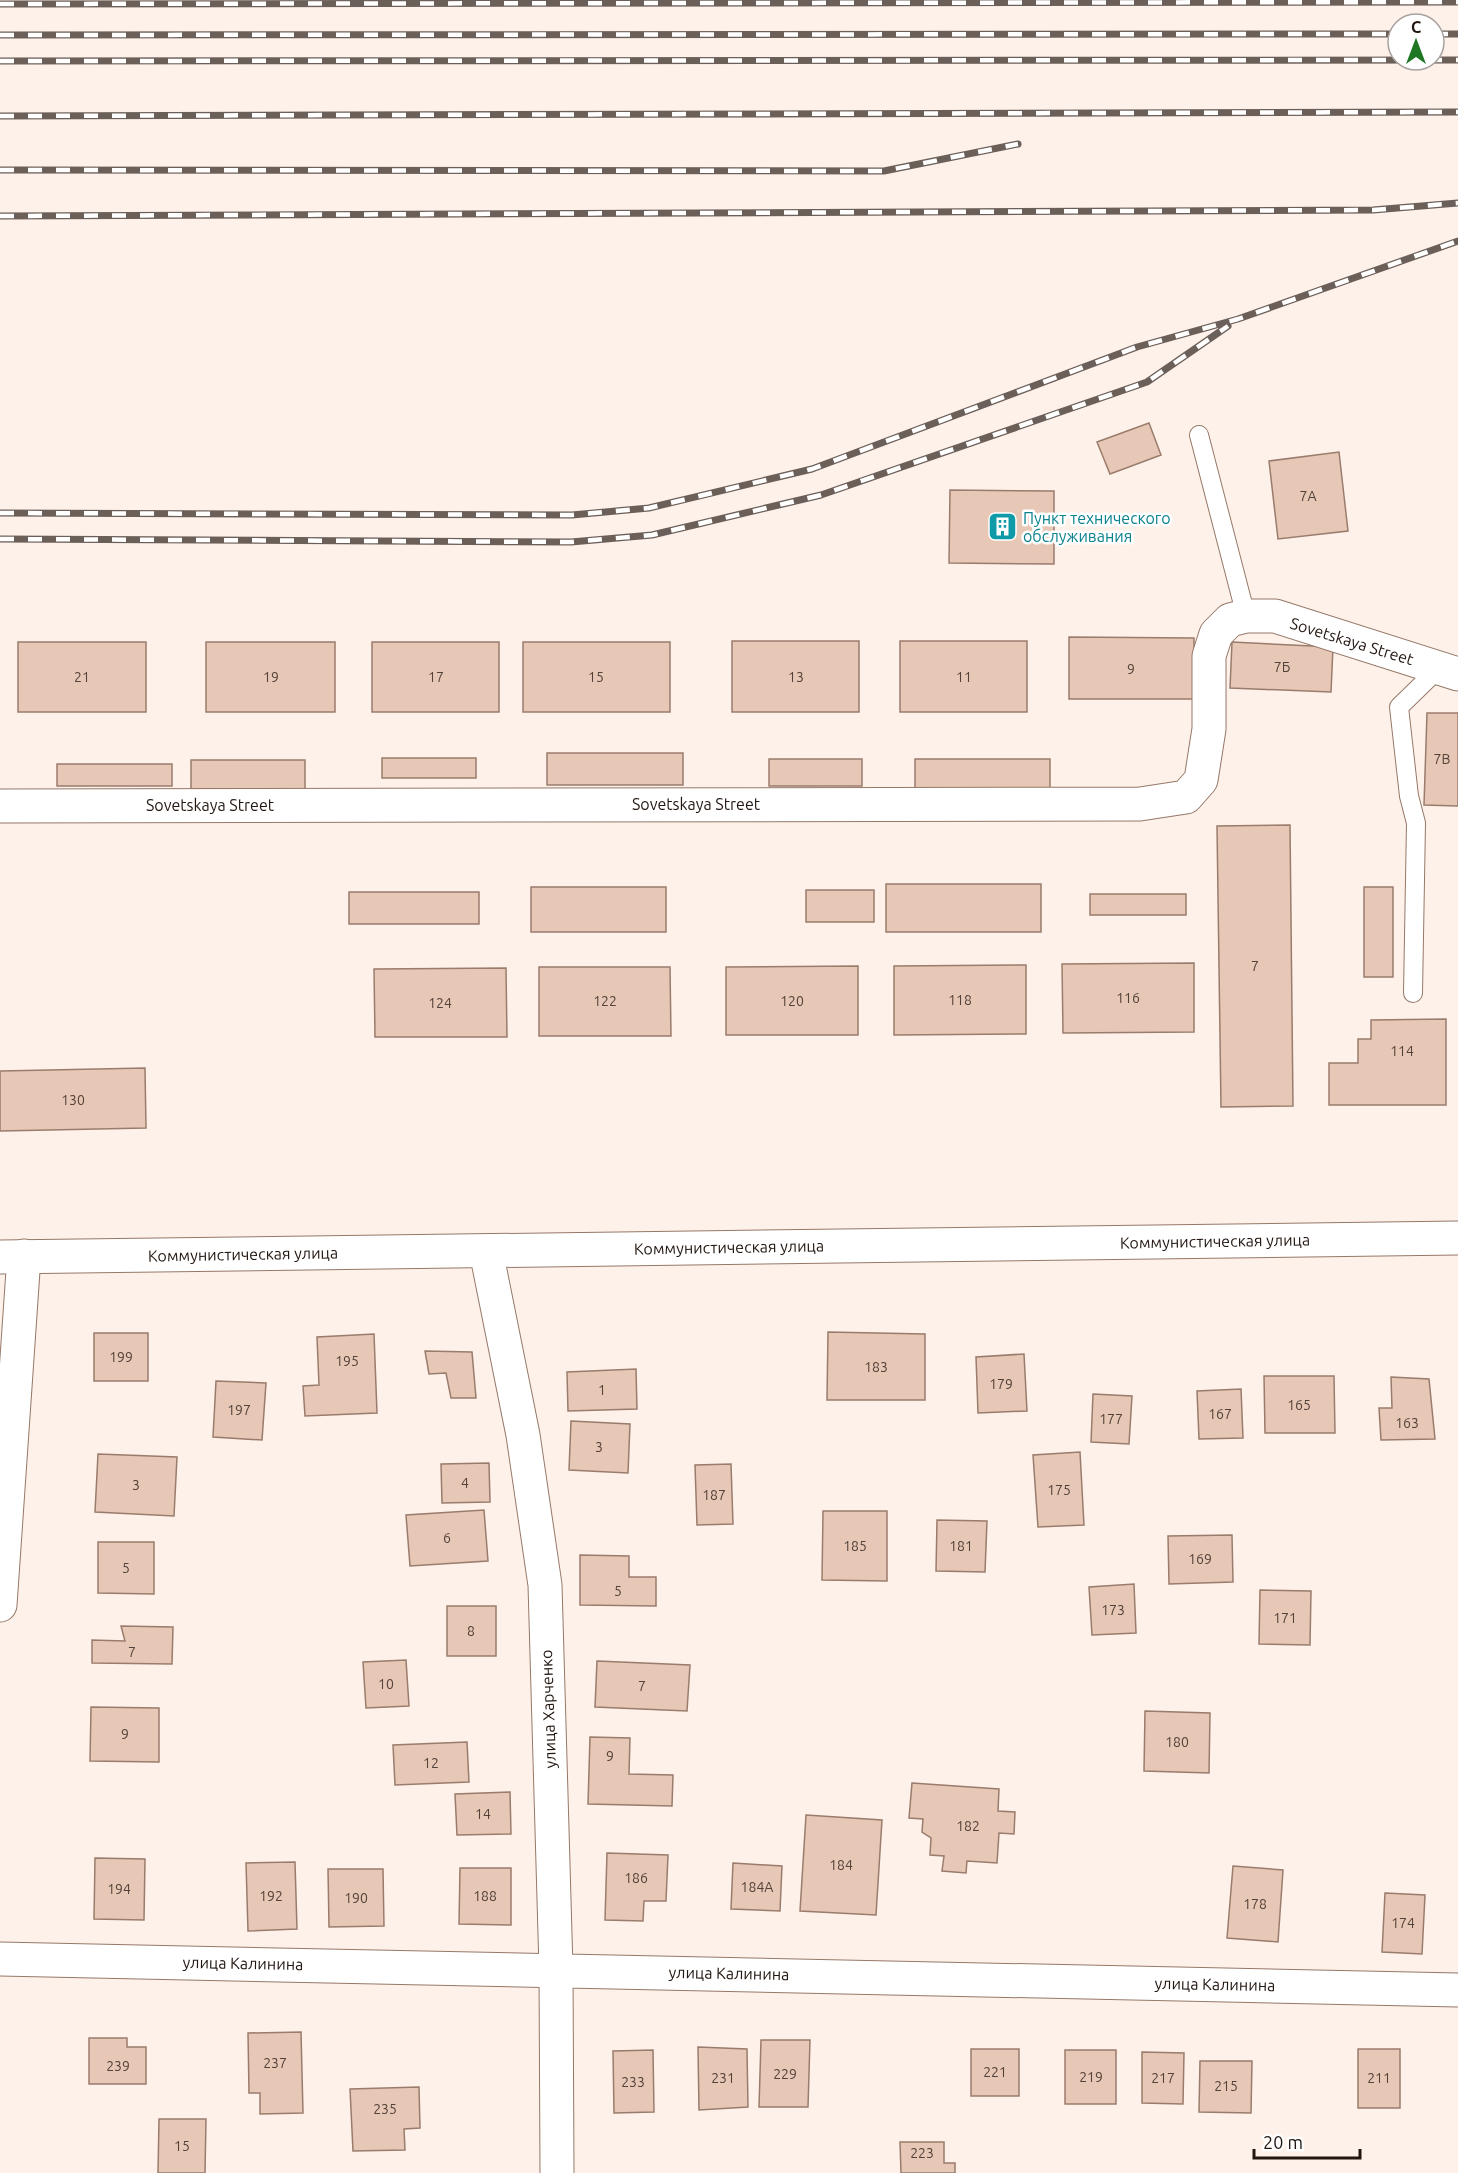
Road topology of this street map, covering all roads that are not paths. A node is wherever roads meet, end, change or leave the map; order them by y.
1 (1199, 435) dead end
2 (1246, 616) junction
3 (1448, 671) edge
4 (0, 806) edge
5 (1413, 993) dead end
6 (1458, 1238) edge
7 (486, 1251) junction
8 (12, 1257) edge
9 (0, 1605) edge
10 (0, 1959) edge
11 (556, 1969) junction
12 (1458, 1990) edge
13 (557, 2173) edge

1 - 2 lane
2 - 3 street, Sovetskaya Street
2 - 4 street, Sovetskaya Street
3 - 5 lane
6 - 7 street, Коммунистическая улица
7 - 8 street, Коммунистическая улица
7 - 11 street, улица Харченко
8 - 9 street
10 - 11 street, улица Калинина
11 - 12 street, улица Калинина
11 - 13 street, улица Харченко

